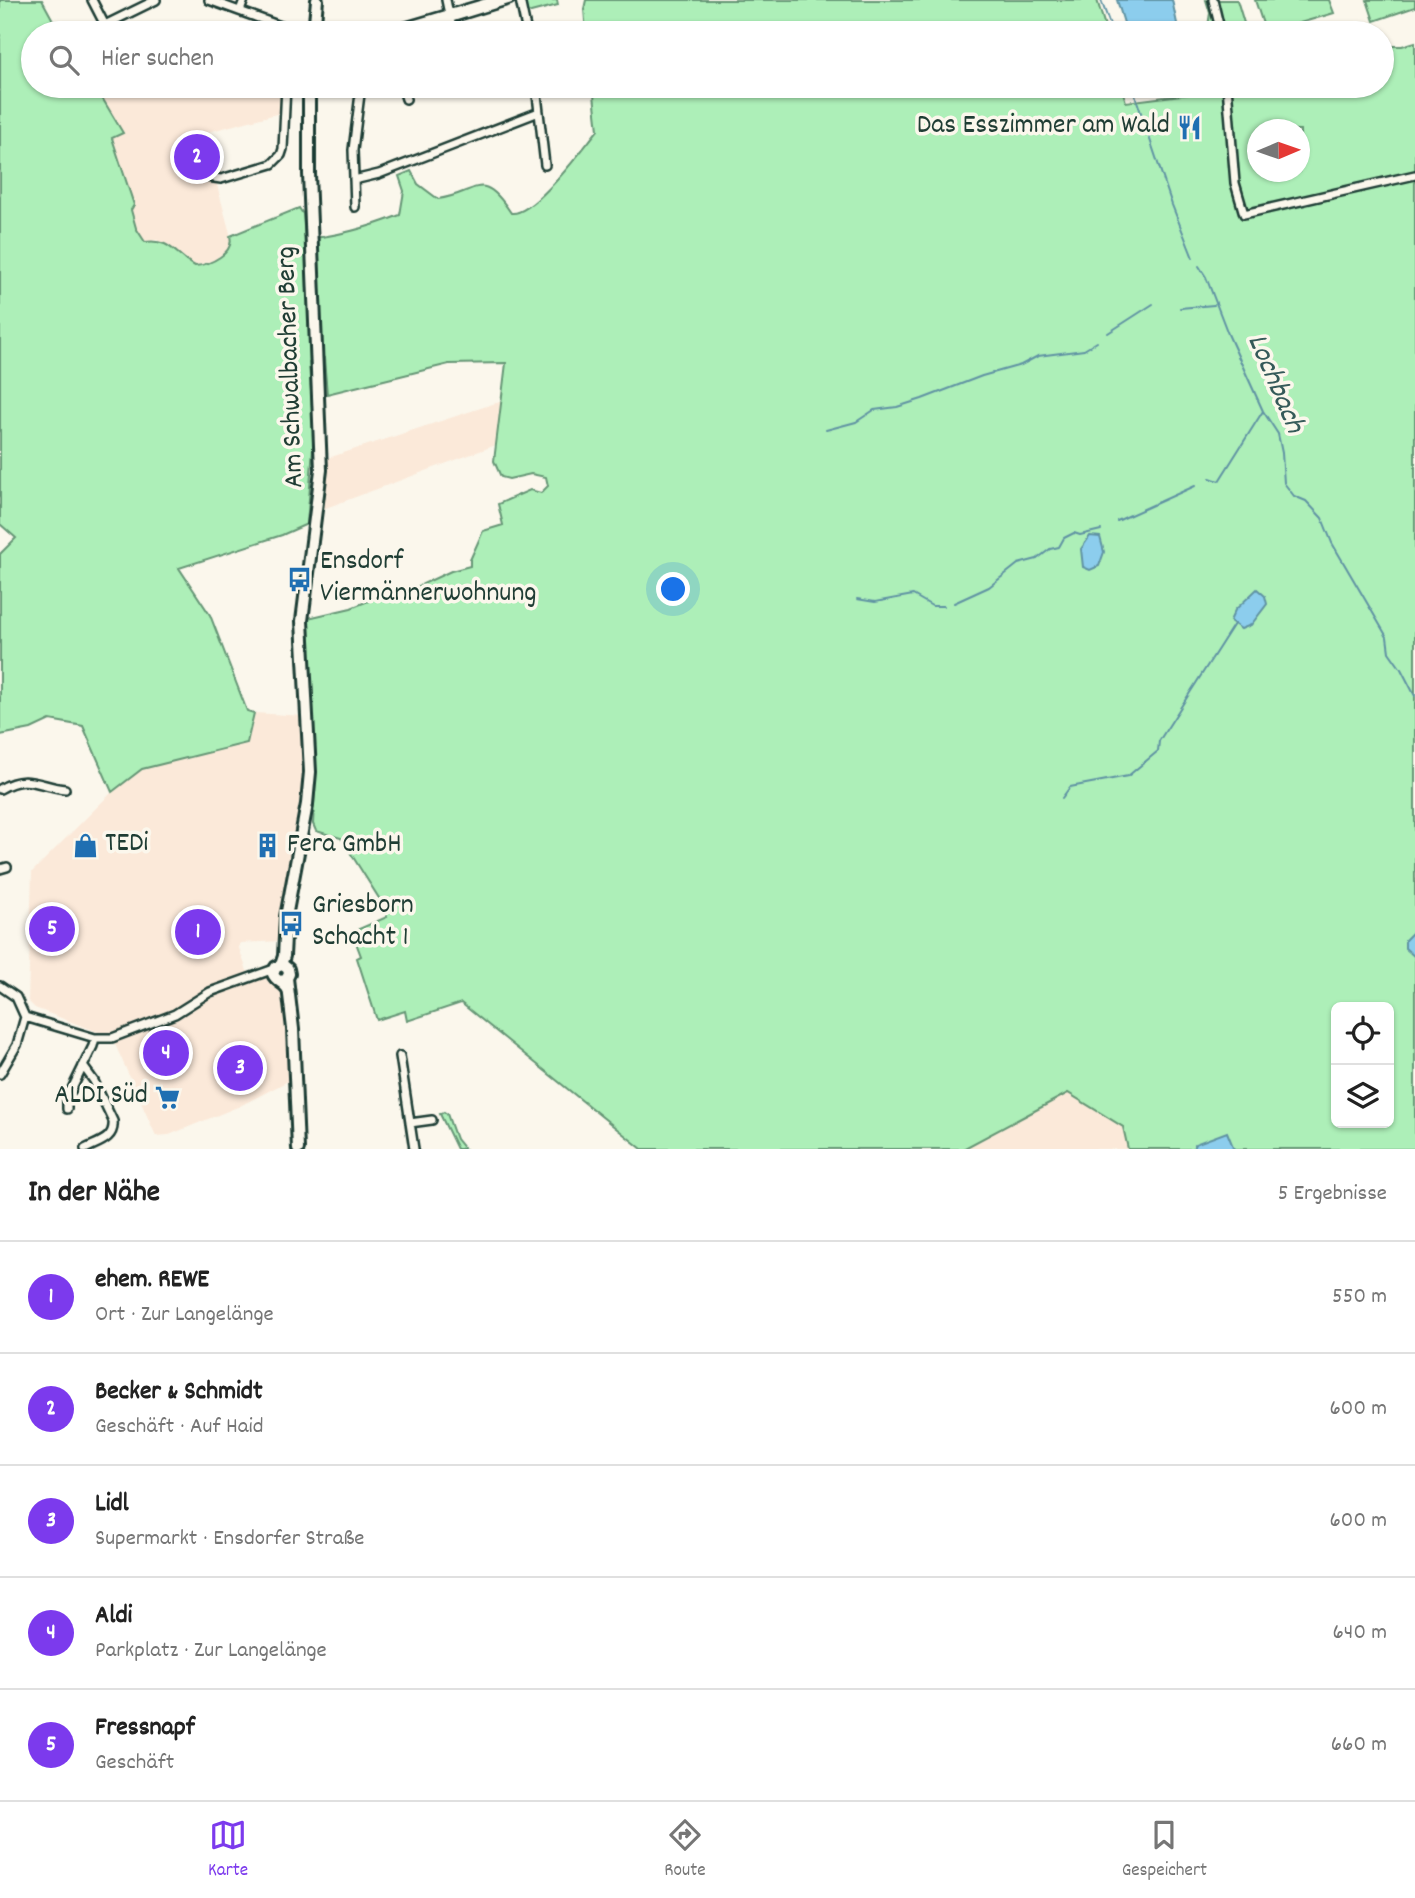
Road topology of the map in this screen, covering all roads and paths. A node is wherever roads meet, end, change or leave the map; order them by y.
1 (92, 0) edge
2 (156, 0) edge
3 (209, 0) edge
4 (244, 0) edge
5 (317, 0) edge
6 (446, 0) edge
7 (495, 0) edge
8 (510, 0) edge
9 (520, 0) edge
10 (1213, 0) edge
11 (240, 11) junction
12 (450, 17) junction
13 (102, 21) edge
14 (112, 21) edge
15 (262, 21) edge
16 (316, 21) edge
17 (432, 21) edge
18 (438, 21) edge
19 (451, 21) edge
20 (524, 21) edge
21 (1218, 21) edge
22 (285, 98) edge
23 (309, 98) edge
24 (360, 98) edge
25 (537, 98) edge
26 (1228, 98) edge
27 (539, 112) junction
28 (545, 165) dead end
29 (1415, 175) edge
30 (207, 177) dead end
31 (354, 180) junction
32 (355, 207) dead end
33 (0, 789) edge
34 (65, 789) dead end
35 (281, 973) junction
36 (0, 986) edge
37 (25, 1017) junction
38 (95, 1038) junction
39 (400, 1056) dead end
40 (83, 1066) junction
41 (0, 1074) edge
42 (66, 1110) dead end
43 (432, 1120) dead end
44 (410, 1123) junction
45 (85, 1149) edge
46 (298, 1149) edge
47 (414, 1149) edge

1 - 13 street
2 - 14 street
3 - 11 street
4 - 11 street
5 - 16 main road
6 - 12 street
7 - 12 street
8 - 12 street
9 - 20 street
10 - 21 street
11 - 15 street
12 - 17 street
12 - 18 street
12 - 19 street
22 - 30 street
23 - 35 main road, Am Schwalbacher Berg
24 - 31 street
25 - 27 street
26 - 29 street
27 - 28 street
27 - 31 street
31 - 32 street
33 - 34 street
35 - 38 street
35 - 46 main road
36 - 37 street
37 - 38 street
37 - 41 street
38 - 40 street
39 - 44 street
40 - 42 street
40 - 45 street
43 - 44 street
44 - 47 street

